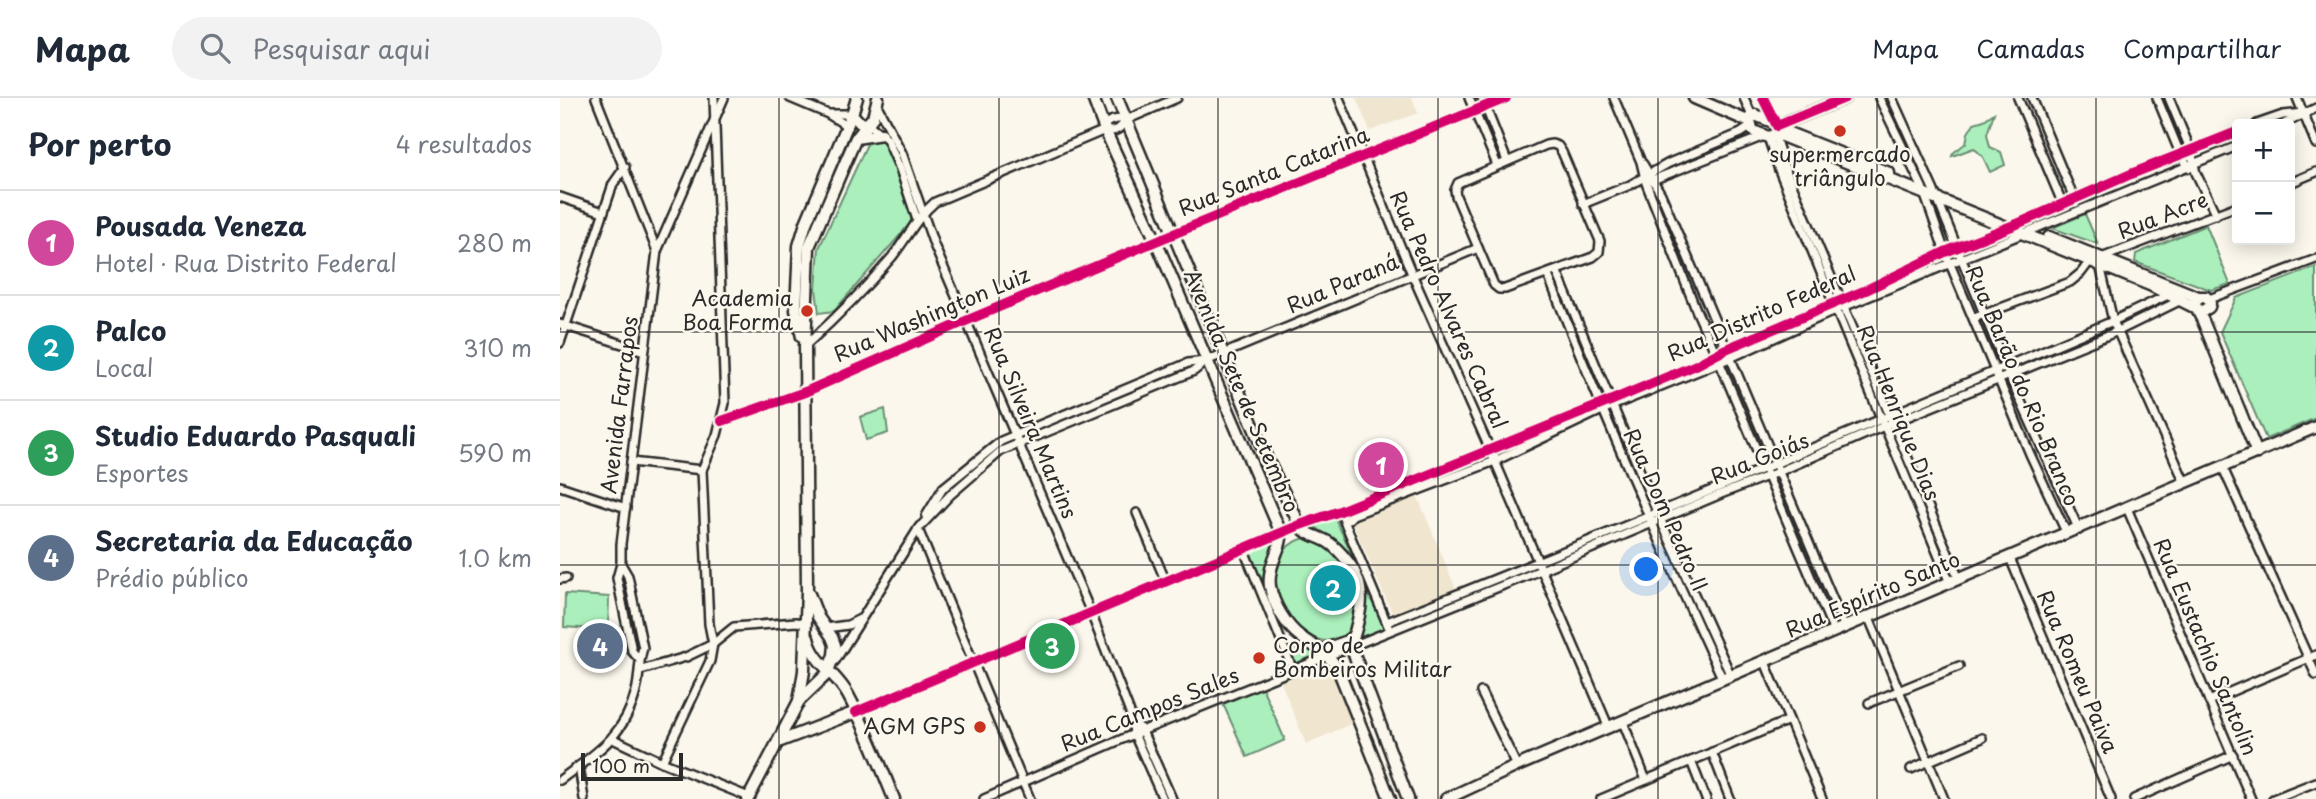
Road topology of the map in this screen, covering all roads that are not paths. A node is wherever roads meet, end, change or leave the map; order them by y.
1 (596, 98) edge
2 (714, 98) edge
3 (724, 98) edge
4 (790, 98) edge
5 (857, 98) edge
6 (1093, 98) edge
7 (1117, 98) edge
8 (1177, 98) edge
9 (1339, 98) edge
10 (1469, 98) edge
11 (1506, 98) edge
12 (1614, 98) edge
13 (1694, 98) edge
14 (1744, 98) edge
15 (1763, 98) edge
16 (1845, 98) edge
17 (1879, 98) edge
18 (1892, 98) edge
19 (2018, 98) edge
20 (2032, 98) edge
21 (2297, 98) edge
22 (2170, 99) edge
23 (877, 101) edge
24 (1484, 102) edge
25 (2158, 102) edge
26 (2316, 108) edge
27 (1474, 110) junction
28 (2304, 113) junction
29 (828, 114) junction
30 (852, 114) junction
31 (2042, 119) junction
32 (2271, 119) edge
33 (2293, 119) edge
34 (1125, 120) junction
35 (715, 121) junction
36 (1750, 122) junction
37 (867, 124) junction
38 (2029, 124) junction
39 (847, 126) junction
40 (1905, 127) junction
41 (1105, 130) junction
42 (1773, 132) junction
43 (1894, 133) junction
44 (882, 134) junction
45 (2232, 134) edge
46 (856, 138) junction
47 (2316, 144) edge
48 (2232, 148) edge
49 (2191, 151) junction
50 (1362, 156) junction
51 (2181, 156) junction
52 (1507, 161) junction
53 (1497, 165) junction
54 (2192, 165) junction
55 (625, 167) junction
56 (2316, 172) edge
57 (2132, 174) junction
58 (824, 178) junction
59 (1648, 178) junction
60 (2294, 182) edge
61 (834, 184) junction
62 (2137, 186) junction
63 (1930, 193) junction
64 (560, 197) edge
65 (2075, 200) junction
66 (1583, 204) junction
67 (2063, 205) junction
68 (2232, 208) edge
69 (2078, 210) junction
70 (603, 212) junction
71 (2068, 215) junction
72 (2216, 215) junction
73 (920, 216) junction
74 (2012, 226) junction
75 (2028, 232) junction
76 (1173, 234) junction
77 (1156, 241) junction
78 (1956, 247) junction
79 (1478, 248) junction
80 (657, 251) junction
81 (1945, 252) junction
82 (2316, 259) edge
83 (1962, 260) junction
84 (2097, 261) junction
85 (1950, 265) junction
86 (1557, 271) junction
87 (1412, 274) junction
88 (1548, 275) junction
89 (2170, 294) junction
90 (2181, 300) junction
91 (1843, 303) junction
92 (2200, 304) junction
93 (1835, 307) junction
94 (1985, 312) junction
95 (1974, 318) junction
96 (968, 320) junction
97 (2113, 321) junction
98 (563, 325) edge
99 (2118, 331) junction
100 (2066, 341) junction
101 (560, 343) edge
102 (805, 347) junction
103 (1726, 349) junction
104 (2070, 350) junction
105 (644, 351) junction
106 (1222, 354) junction
107 (1716, 354) junction
108 (1730, 358) junction
109 (1206, 361) junction
110 (1720, 362) junction
111 (1868, 362) junction
112 (1860, 366) junction
113 (2006, 366) junction
114 (1996, 370) junction
115 (2009, 375) junction
116 (2000, 380) junction
117 (805, 392) junction
118 (1945, 397) junction
119 (1611, 403) junction
120 (1601, 407) junction
121 (1892, 418) junction
122 (722, 421) junction
123 (1881, 423) junction
124 (2316, 427) edge
125 (1014, 434) junction
126 (1018, 443) junction
127 (1490, 450) junction
128 (2043, 450) junction
129 (2257, 453) junction
130 (2030, 454) junction
131 (1268, 459) junction
132 (1495, 461) junction
133 (631, 462) junction
134 (1254, 468) junction
135 (2223, 468) junction
136 (1776, 469) junction
137 (702, 470) junction
138 (1767, 472) junction
139 (2185, 483) junction
140 (560, 486) edge
141 (2062, 494) junction
142 (2051, 499) junction
143 (1927, 502) junction
144 (1918, 507) junction
145 (626, 508) junction
146 (2127, 508) junction
147 (1340, 511) junction
148 (1137, 513) dead end
149 (1659, 516) junction
150 (1649, 520) junction
151 (1347, 521) junction
152 (1302, 528) junction
153 (918, 529) junction
154 (2078, 530) junction
155 (2067, 534) junction
156 (1282, 536) junction
157 (1353, 547) junction
158 (1244, 550) junction
159 (2010, 558) junction
160 (1539, 566) junction
161 (1356, 574) junction
162 (1955, 581) junction
163 (1166, 582) junction
164 (1258, 585) junction
165 (807, 590) junction
166 (1274, 596) junction
167 (1374, 596) junction
168 (1280, 612) junction
169 (1091, 613) junction
170 (1869, 618) junction
171 (861, 619) junction
172 (805, 623) junction
173 (1388, 626) junction
174 (826, 628) junction
175 (1845, 628) junction
176 (1277, 632) junction
177 (1835, 632) junction
178 (1352, 642) junction
179 (713, 644) junction
180 (1326, 653) junction
181 (2312, 657) edge
182 (1765, 662) junction
183 (972, 664) junction
184 (1959, 666) dead end
185 (641, 670) junction
186 (830, 670) junction
187 (1293, 670) junction
188 (2316, 676) edge
189 (1727, 678) junction
190 (1899, 691) junction
191 (1481, 692) dead end
192 (799, 701) junction
193 (2209, 701) junction
194 (1869, 702) dead end
195 (856, 712) junction
196 (1789, 720) junction
197 (1623, 722) junction
198 (1609, 728) junction
199 (1138, 733) junction
200 (1982, 738) dead end
201 (613, 739) junction
202 (779, 742) junction
203 (1712, 752) junction
204 (2233, 755) junction
205 (1691, 761) junction
206 (1928, 761) junction
207 (662, 762) junction
208 (579, 766) junction
209 (1517, 766) junction
210 (1911, 769) dead end
211 (560, 779) edge
212 (1647, 780) junction
213 (1023, 782) junction
214 (2316, 782) edge
215 (752, 796) edge
216 (1167, 798) edge
217 (584, 799) edge
218 (894, 799) edge
219 (984, 799) edge
220 (1030, 799) edge
221 (1390, 799) edge
222 (1408, 799) edge
223 (1446, 799) edge
224 (1601, 799) edge
225 (1706, 799) edge
226 (1730, 799) edge
227 (1822, 799) edge
228 (1944, 799) edge
229 (2111, 799) edge
230 (2134, 799) edge
231 (2251, 799) edge
232 (2273, 799) edge

1 - 55 street
2 - 35 street
3 - 35 street
4 - 29 street
5 - 30 main road
6 - 41 main road, Avenida Sete de Setembro
7 - 34 main road, Avenida Sete de Setembro
8 - 34 street
9 - 50 street, Rua Pedro Alvares Cabral
10 - 27 street
11 - 24 street, Rua Santa Catarina
12 - 59 street
13 - 36 main road
14 - 36 street
15 - 42 street, Rua Henrique Dias
16 - 42 main road
17 - 43 street, Rua Barão do Rio Branco
18 - 40 street, Rua Barão do Rio Branco
19 - 38 street
20 - 31 street
21 - 28 street
22 - 25 street
22 - 49 street
23 - 37 main road
23 - 73 street, Rua Silveira Martins
24 - 27 street, Rua Santa Catarina
24 - 52 street
25 - 51 street
26 - 28 street
27 - 50 street, Rua Santa Catarina
27 - 53 street
28 - 32 street
28 - 33 street
28 - 47 street
29 - 30 street
29 - 39 street
30 - 37 main road
30 - 39 main road
31 - 38 street
31 - 65 street
34 - 41 street
34 - 76 main road, Avenida Sete de Setembro
35 - 80 street
35 - 122 street
36 - 42 main road
36 - 42 main road
36 - 59 street
37 - 44 street, Rua Silveira Martins
37 - 46 main road
38 - 67 street
39 - 58 main road
40 - 43 street
40 - 63 street, Rua Barão do Rio Branco
41 - 73 street
41 - 77 main road, Avenida Sete de Setembro
42 - 59 street
42 - 63 main road
42 - 91 street, Rua Henrique Dias
42 - 93 street, Rua Henrique Dias
43 - 63 street, Rua Barão do Rio Branco
44 - 46 main road
44 - 73 street, Rua Silveira Martins
45 - 49 street, Rua Distrito Federal
46 - 61 main road
48 - 54 street, Rua Distrito Federal
49 - 51 street, Rua Distrito Federal
49 - 54 street
50 - 76 street, Rua Santa Catarina
50 - 87 street, Rua Pedro Alvares Cabral
51 - 54 street
51 - 57 street, Rua Distrito Federal
52 - 53 street
52 - 66 street
53 - 79 street
54 - 62 street, Rua Distrito Federal
54 - 72 street
55 - 70 street
55 - 80 street
56 - 60 street
57 - 62 street
57 - 65 street, Rua Distrito Federal
58 - 61 main road
58 - 102 main road
59 - 66 street
59 - 103 street
59 - 107 street
61 - 102 main road
62 - 69 street, Rua Distrito Federal
63 - 74 main road
63 - 78 street, Rua Barão do Rio Branco
63 - 81 street, Rua Barão do Rio Branco
64 - 70 street
65 - 67 street, Rua Distrito Federal
65 - 69 street
66 - 86 street
67 - 71 street
67 - 74 street, Rua Distrito Federal
68 - 72 street, Rua Acre
69 - 71 street, Rua Distrito Federal
70 - 98 street
71 - 75 street, Rua Distrito Federal
72 - 84 street, Rua Acre
73 - 96 street, Rua Silveira Martins
73 - 102 street
74 - 75 main road
74 - 78 street, Rua Distrito Federal
75 - 83 street, Rua Distrito Federal
75 - 84 main road
76 - 77 street, Rua Santa Catarina
76 - 106 main road, Avenida Sete de Setembro
77 - 96 street, Rua Washington Luiz
77 - 109 main road, Avenida Sete de Setembro
78 - 81 street, Rua Distrito Federal
78 - 83 street, Rua Barão do Rio Branco
79 - 87 street, Rua Paraná
79 - 88 street
80 - 105 street, Avenida Farrapos
81 - 85 street, Rua Barão do Rio Branco
81 - 91 street, Rua Distrito Federal
82 - 92 street
83 - 85 street, Rua Distrito Federal
83 - 94 street, Rua Barão do Rio Branco
84 - 89 main road
84 - 92 main road
84 - 94 street, Rua Acre
84 - 97 street
85 - 91 street, Rua Distrito Federal
85 - 95 street, Rua Barão do Rio Branco
86 - 88 street
86 - 119 street, Rua Dom Pedro II
87 - 106 street, Rua Paraná
87 - 127 street, Rua Pedro Alvares Cabral
88 - 120 street, Rua Dom Pedro II
89 - 90 main road
89 - 97 street, Rua Goiás
90 - 92 main road
90 - 99 street, Rua Goiás
91 - 93 street, Rua Distrito Federal
91 - 111 street, Rua Henrique Dias
92 - 129 main road
93 - 103 street, Rua Distrito Federal
93 - 108 street, Rua Distrito Federal
93 - 112 street, Rua Henrique Dias
94 - 95 street, Rua Acre
94 - 113 street, Rua Barão do Rio Branco
95 - 114 street, Rua Barão do Rio Branco
96 - 117 street, Rua Washington Luiz
96 - 125 street, Rua Silveira Martins
97 - 99 street
97 - 100 street, Rua Goiás
98 - 101 street
98 - 105 street
99 - 104 street, Rua Goiás
99 - 139 street
100 - 104 street
100 - 113 street, Rua Goiás
102 - 117 main road
103 - 107 street, Rua Distrito Federal
103 - 108 street
104 - 115 street, Rua Goiás
105 - 133 street, Avenida Farrapos
106 - 109 street, Rua Paraná
106 - 131 main road, Avenida Sete de Setembro
107 - 110 street
107 - 119 street, Rua Distrito Federal
108 - 110 street, Rua Distrito Federal
108 - 136 street
109 - 125 street
109 - 126 street
109 - 134 main road, Avenida Sete de Setembro
110 - 119 street, Rua Distrito Federal
110 - 138 street
111 - 112 street
111 - 121 street, Rua Henrique Dias
112 - 123 street, Rua Henrique Dias
113 - 114 street, Rua Goiás
113 - 115 street, Rua Barão do Rio Branco
114 - 116 street, Rua Barão do Rio Branco
114 - 118 street, Rua Goiás
115 - 116 street, Rua Goiás
115 - 128 street, Rua Barão do Rio Branco
116 - 118 street, Rua Goiás
116 - 130 street, Rua Barão do Rio Branco
117 - 122 street, Rua Washington Luiz
117 - 165 main road
118 - 121 street, Rua Goiás
119 - 120 street, Rua Distrito Federal
119 - 149 street, Rua Dom Pedro II
120 - 127 street, Rua Distrito Federal
120 - 132 street, Rua Distrito Federal
120 - 150 street, Rua Dom Pedro II
121 - 123 street, Rua Goiás
121 - 143 street, Rua Henrique Dias
122 - 137 street
123 - 136 street, Rua Goiás
123 - 144 street, Rua Henrique Dias
124 - 129 main road, Rua Espírito Santo
125 - 126 street, Rua Silveira Martins
125 - 153 street
126 - 153 street
126 - 169 street, Rua Silveira Martins
127 - 132 street, Rua Pedro Alvares Cabral
127 - 147 street, Rua Distrito Federal
128 - 130 street
128 - 141 street, Rua Barão do Rio Branco
129 - 135 main road, Rua Espírito Santo
130 - 142 street, Rua Barão do Rio Branco
131 - 134 main road
131 - 152 main road, Avenida Sete de Setembro
132 - 151 street, Rua Distrito Federal
132 - 160 street, Rua Pedro Alvares Cabral
133 - 137 street
133 - 145 street, Avenida Farrapos
134 - 156 main road, Avenida Sete de Setembro
135 - 139 main road, Rua Espírito Santo
135 - 181 street
136 - 138 street, Rua Goiás
136 - 175 street
137 - 179 street
138 - 149 street, Rua Goiás
138 - 177 street
139 - 146 main road, Rua Espírito Santo
140 - 145 street
141 - 142 street
141 - 154 street, Rua Barão do Rio Branco
142 - 155 street, Rua Barão do Rio Branco
143 - 144 street
143 - 162 street, Rua Henrique Dias
144 - 162 street, Rua Henrique Dias
145 - 185 street, Avenida Farrapos
146 - 154 main road, Rua Espírito Santo
146 - 193 street, Rua Eustachio Santolin
147 - 151 street
147 - 152 street, Rua Distrito Federal
148 - 163 street
149 - 150 street, Rua Goiás
149 - 189 street, Rua Dom Pedro II
150 - 160 street, Rua Goiás
150 - 189 street, Rua Dom Pedro II
151 - 157 street
152 - 156 main road
152 - 161 main road, Avenida Sete de Setembro
153 - 171 street
153 - 183 street
154 - 155 main road, Rua Espírito Santo
155 - 159 main road, Rua Espírito Santo
156 - 158 street
156 - 166 main road, Avenida Sete de Setembro
157 - 161 street
157 - 167 street
158 - 163 street
158 - 164 street
159 - 162 main road, Rua Espírito Santo
159 - 229 street, Rua Romeu Paiva
160 - 173 street, Rua Goiás
160 - 198 street, Rua Pedro Alvares Cabral
161 - 167 street
161 - 178 main road
162 - 170 main road, Rua Espírito Santo
163 - 169 street
164 - 166 street
164 - 176 street
165 - 172 main road
165 - 174 main road
166 - 168 main road, Avenida Sete de Setembro
167 - 173 street
168 - 176 street
168 - 180 main road, Avenida Sete de Setembro
169 - 183 street
169 - 199 street, Rua Silveira Martins
170 - 175 main road, Rua Espírito Santo
170 - 190 street
171 - 174 street
171 - 186 street
172 - 179 street
172 - 186 main road
172 - 192 main road
173 - 178 street, Rua Goiás
174 - 186 main road
175 - 177 main road, Rua Espírito Santo
176 - 187 street
177 - 182 main road, Rua Espírito Santo
178 - 180 main road
178 - 222 main road
179 - 185 street
179 - 207 street
180 - 187 street, Rua Campos Sales
180 - 221 main road, Avenida Sete de Setembro
181 - 188 street
181 - 193 street
182 - 189 main road, Rua Espírito Santo
182 - 196 street
183 - 195 street
183 - 213 street
184 - 190 street
185 - 201 street, Avenida Farrapos
186 - 192 main road
186 - 195 main road
187 - 199 street, Rua Campos Sales
189 - 197 main road, Rua Espírito Santo
190 - 194 street
190 - 206 street
191 - 209 street
192 - 202 main road
193 - 204 street, Rua Eustachio Santolin
195 - 202 main road
195 - 218 main road
196 - 203 street
196 - 227 street
197 - 198 main road, Rua Espírito Santo
197 - 212 street
198 - 209 main road, Rua Espírito Santo
199 - 213 street, Rua Campos Sales
199 - 216 street, Rua Silveira Martins
200 - 206 street
201 - 207 street
201 - 208 street, Avenida Farrapos
202 - 215 main road
203 - 205 street
203 - 226 street
204 - 230 street
204 - 231 street, Rua Eustachio Santolin
205 - 212 street
205 - 225 street
206 - 210 street
206 - 228 street
207 - 215 street
208 - 211 street, Avenida Farrapos
208 - 217 street
209 - 223 main road, Rua Espírito Santo
212 - 224 street
213 - 219 street, Rua Campos Sales
213 - 220 street
214 - 232 street

